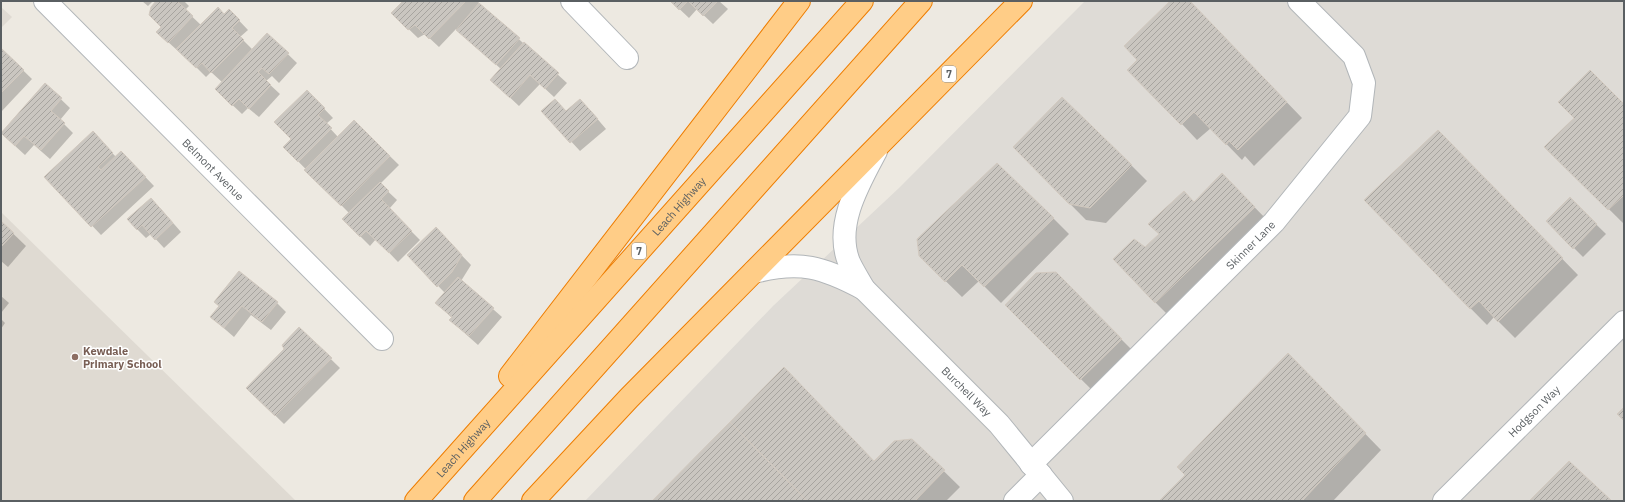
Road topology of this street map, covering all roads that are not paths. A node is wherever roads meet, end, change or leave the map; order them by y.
1 (45, 1) edge
2 (572, 1) edge
3 (799, 1) edge
4 (862, 1) edge
5 (921, 1) edge
6 (1021, 1) edge
7 (1300, 1) edge
8 (627, 58) dead end
9 (878, 147) junction
10 (754, 272) junction
11 (864, 289) junction
12 (1624, 322) edge
13 (382, 338) dead end
14 (1036, 469) junction
15 (415, 501) edge
16 (475, 501) edge
17 (533, 501) edge
18 (1015, 501) edge
19 (1062, 501) edge
20 (1444, 501) edge

1 - 13 street, Belmont Avenue
2 - 8 street
3 - 15 highway
4 - 15 highway, Leach Highway / 7
5 - 16 highway
6 - 9 highway, 7
7 - 14 street, Skinner Lane
9 - 10 highway, 7
9 - 11 street, Burchell Way
10 - 11 street, Burchell Way
10 - 17 highway, 7
11 - 14 street, Burchell Way
12 - 20 street, Hodgson Way
14 - 18 street, Skinner Lane
14 - 19 street, Burchell Way

